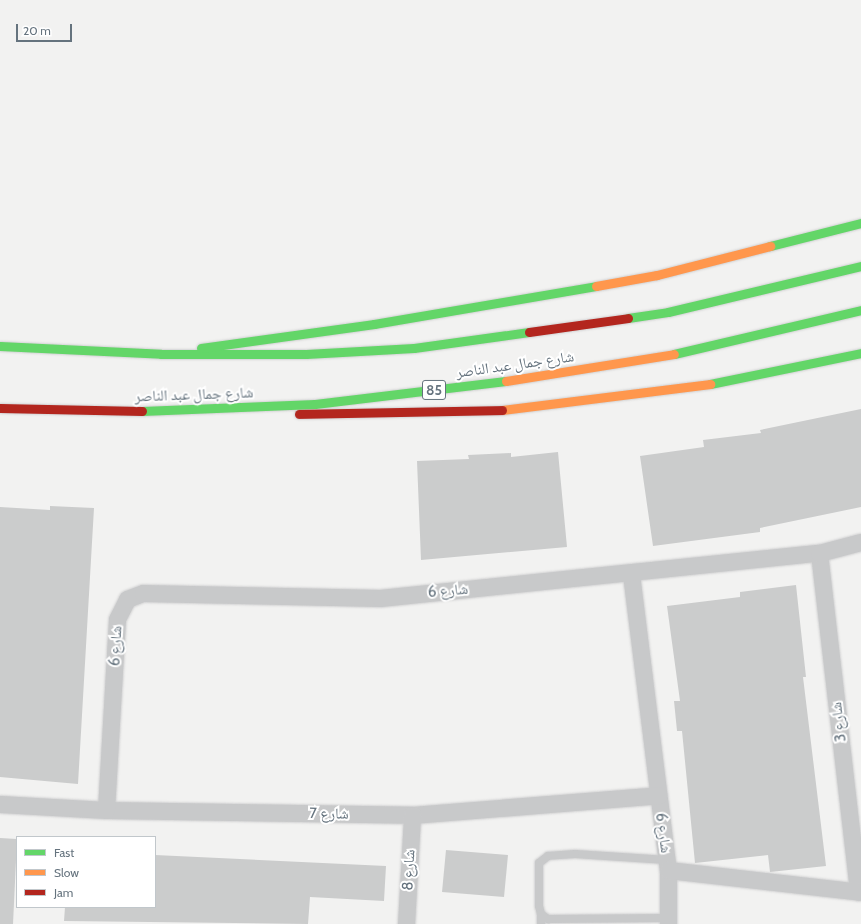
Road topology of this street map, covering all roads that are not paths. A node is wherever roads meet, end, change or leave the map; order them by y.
1 (861, 223) edge
2 (861, 266) edge
3 (861, 310) edge
4 (0, 346) edge
5 (861, 353) edge
6 (161, 354) junction
7 (0, 408) edge
8 (170, 412) junction
9 (861, 542) edge
10 (819, 553) junction
11 (631, 574) junction
12 (658, 795) junction
13 (0, 804) edge
14 (106, 810) junction
15 (412, 815) junction
16 (667, 865) junction
17 (860, 892) edge
18 (541, 914) junction
19 (668, 921) edge
20 (406, 924) edge
21 (540, 924) edge

1 - 6 main road
2 - 6 main road, شارع جمال عبد الناصر
3 - 8 main road, شارع جمال عبد الناصر / 85
4 - 6 main road, شارع جمال عبد الناصر
5 - 8 main road
7 - 8 main road, شارع جمال عبد الناصر / 85
9 - 10 street
10 - 11 street
10 - 17 street, شارع 3
11 - 12 street, شارع 6
11 - 14 street, شارع 6
12 - 15 street, شارع 7
12 - 16 street, شارع 6
13 - 14 street, شارع 7
14 - 15 street, شارع 7
15 - 20 street, شارع 8
16 - 17 street, شارع 3
16 - 18 lane
16 - 19 street, شارع 6
18 - 19 lane
18 - 21 lane

